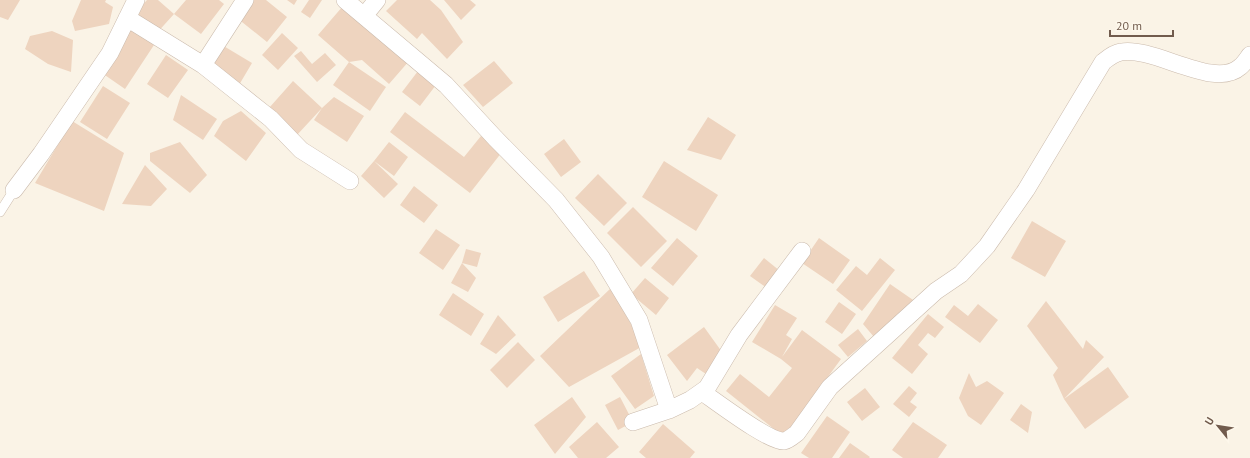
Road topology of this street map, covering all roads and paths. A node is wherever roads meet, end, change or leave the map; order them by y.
1 (136, 0) edge
2 (245, 0) edge
3 (344, 0) edge
4 (377, 0) edge
5 (364, 16) junction
6 (127, 18) junction
7 (1250, 55) edge
8 (203, 66) junction
9 (350, 181) dead end
10 (14, 190) joint
11 (0, 212) edge
12 (802, 251) dead end
13 (702, 392) junction
14 (669, 410) junction
15 (633, 422) dead end

1 - 6 street
2 - 8 street
3 - 5 street
4 - 5 street
5 - 14 street
6 - 8 street
6 - 10 street
7 - 13 street
8 - 9 street
10 - 11 lane
12 - 13 street
13 - 14 street
14 - 15 street

